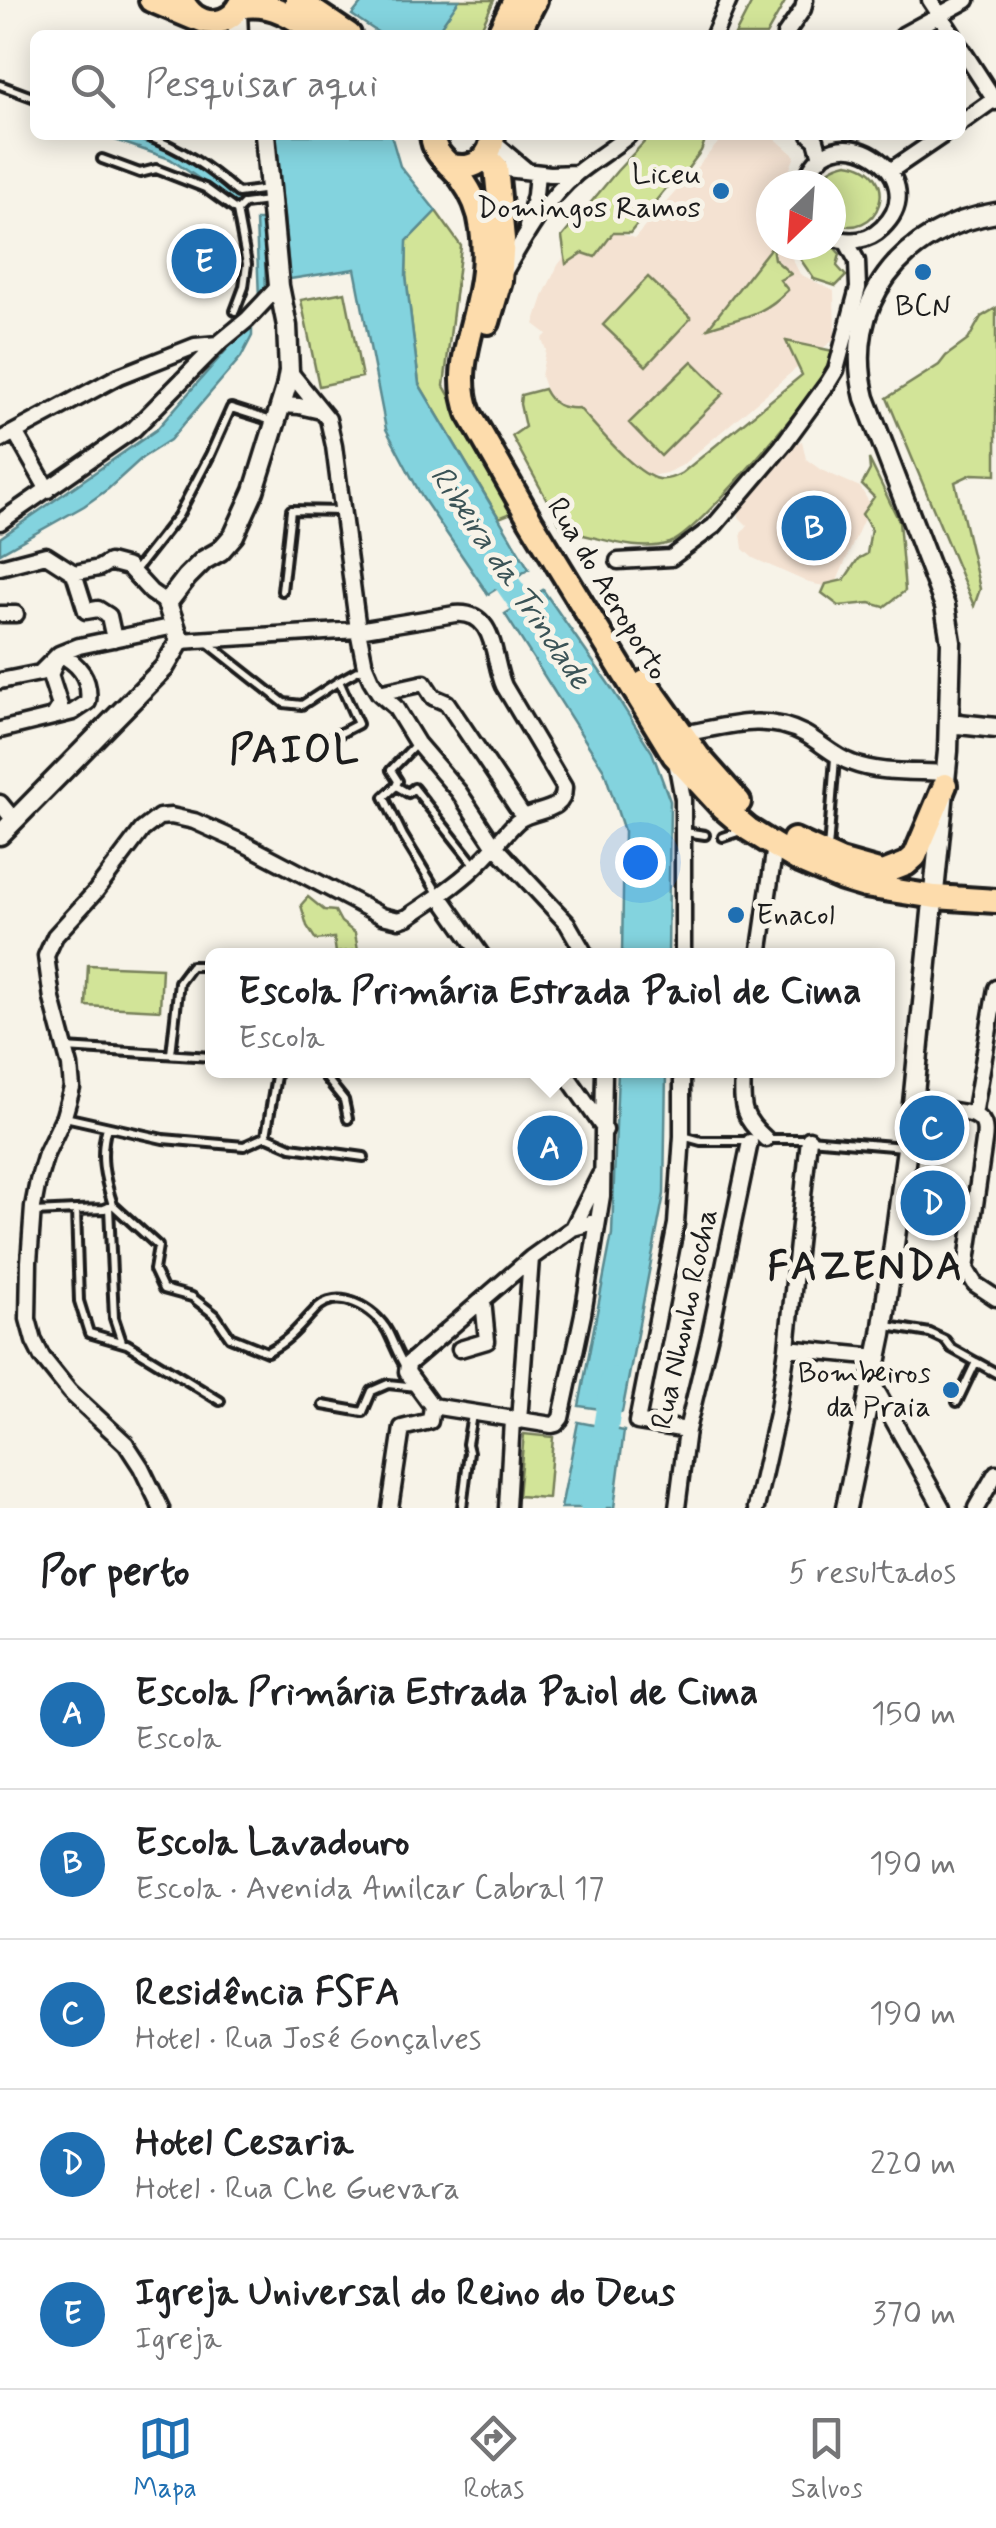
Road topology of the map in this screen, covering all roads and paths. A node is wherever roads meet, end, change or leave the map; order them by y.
1 (151, 0) edge
2 (297, 0) edge
3 (515, 0) edge
4 (535, 0) edge
5 (729, 0) edge
6 (820, 0) edge
7 (930, 0) edge
8 (967, 0) edge
9 (804, 4) edge
10 (240, 13) edge
11 (940, 15) junction
12 (198, 18) edge
13 (319, 27) edge
14 (500, 30) edge
15 (520, 30) edge
16 (716, 30) edge
17 (788, 30) edge
18 (912, 30) edge
19 (950, 30) edge
20 (966, 56) edge
21 (0, 85) edge
22 (30, 96) edge
23 (995, 100) edge
24 (966, 119) edge
25 (159, 140) edge
26 (265, 140) edge
27 (433, 140) edge
28 (622, 140) edge
29 (816, 140) edge
30 (936, 140) edge
31 (488, 153) edge
32 (821, 158) junction
33 (102, 159) dead end
34 (449, 164) junction
35 (810, 170) edge
36 (531, 171) junction
37 (890, 172) junction
38 (576, 174) junction
39 (270, 196) junction
40 (996, 202) edge
41 (237, 211) junction
42 (996, 213) edge
43 (974, 217) junction
44 (524, 237) junction
45 (846, 239) edge
46 (846, 248) edge
47 (500, 281) junction
48 (279, 286) junction
49 (235, 311) dead end
50 (218, 344) junction
51 (289, 371) junction
52 (322, 411) junction
53 (278, 414) junction
54 (16, 432) junction
55 (0, 440) edge
56 (48, 490) junction
57 (343, 511) junction
58 (0, 522) edge
59 (618, 562) dead end
60 (0, 567) edge
61 (74, 573) junction
62 (134, 573) junction
63 (282, 591) dead end
64 (167, 602) junction
65 (358, 630) junction
66 (177, 633) junction
67 (114, 639) junction
68 (202, 639) junction
69 (59, 654) junction
70 (365, 666) junction
71 (0, 681) edge
72 (339, 681) junction
73 (379, 693) junction
74 (53, 717) junction
75 (950, 723) junction
76 (996, 728) edge
77 (0, 730) edge
78 (333, 737) dead end
79 (417, 743) junction
80 (678, 744) junction
81 (835, 754) junction
82 (946, 779) junction
83 (396, 786) junction
84 (0, 803) edge
85 (524, 816) junction
86 (14, 820) junction
87 (748, 829) junction
88 (684, 832) junction
89 (0, 835) edge
90 (705, 835) dead end
91 (723, 837) dead end
92 (494, 845) junction
93 (774, 846) junction
94 (828, 856) junction
95 (476, 867) junction
96 (883, 873) junction
97 (996, 886) edge
98 (935, 889) junction
99 (440, 896) junction
100 (996, 901) edge
101 (476, 948) edge
102 (581, 948) edge
103 (683, 948) edge
104 (760, 948) edge
105 (205, 966) edge
106 (996, 988) edge
107 (65, 1048) junction
108 (171, 1054) junction
109 (205, 1056) edge
110 (277, 1078) edge
111 (326, 1078) edge
112 (569, 1078) edge
113 (604, 1078) edge
114 (682, 1078) edge
115 (744, 1078) edge
116 (912, 1104) junction
117 (974, 1115) junction
118 (64, 1116) junction
119 (348, 1119) dead end
120 (991, 1124) edge
121 (107, 1127) junction
122 (605, 1130) junction
123 (266, 1136) junction
124 (682, 1136) junction
125 (766, 1139) junction
126 (809, 1139) junction
127 (750, 1142) junction
128 (905, 1147) junction
129 (364, 1156) dead end
130 (980, 1165) junction
131 (604, 1168) junction
132 (996, 1174) edge
133 (110, 1206) junction
134 (76, 1210) junction
135 (33, 1212) junction
136 (598, 1221) junction
137 (573, 1228) junction
138 (531, 1258) junction
139 (996, 1298) edge
140 (483, 1300) junction
141 (883, 1325) junction
142 (122, 1343) junction
143 (787, 1348) junction
144 (460, 1349) dead end
145 (878, 1357) junction
146 (976, 1362) junction
147 (406, 1368) junction
148 (996, 1373) edge
149 (874, 1384) junction
150 (418, 1388) junction
151 (220, 1402) dead end
152 (956, 1402) dead end
153 (323, 1404) dead end
154 (432, 1406) junction
155 (472, 1413) junction
156 (515, 1420) junction
157 (687, 1430) junction
158 (996, 1473) edge
159 (981, 1506) edge
160 (161, 1508) edge
161 (390, 1508) edge
162 (462, 1508) edge
163 (506, 1508) edge
164 (677, 1508) edge
165 (756, 1508) edge
166 (846, 1508) edge
167 (942, 1508) edge

1 - 12 main road
2 - 13 main road
3 - 14 main road
4 - 15 main road
5 - 16 street
6 - 9 street
7 - 11 street
8 - 11 street
9 - 17 street
10 - 12 main road
10 - 13 main road
11 - 18 street
11 - 19 street
20 - 23 street
21 - 22 lane
23 - 24 street
25 - 39 lane
26 - 39 street
27 - 34 main road, Rua do Aeroporto
28 - 38 street
29 - 32 street
30 - 37 street
31 - 34 main road
31 - 36 street
31 - 36 street
31 - 47 main road, Rua do Aeroporto
32 - 35 street
32 - 37 street
33 - 41 lane
34 - 80 main road, Rua do Aeroporto
36 - 38 street
36 - 44 street
37 - 45 street
38 - 44 street
39 - 41 lane
39 - 48 street
40 - 43 street
41 - 49 lane
42 - 43 street
43 - 75 street
44 - 47 street
46 - 59 street
47 - 80 main road, Rua do Aeroporto
48 - 50 street
48 - 51 street
50 - 54 street
50 - 56 street
51 - 52 street
51 - 53 street
52 - 53 street
52 - 57 street
53 - 62 lane
53 - 64 street
54 - 55 street
54 - 56 street
56 - 58 street
57 - 63 lane
57 - 65 street
60 - 61 street
61 - 62 street
61 - 67 street
62 - 64 street
64 - 66 street
65 - 68 street
65 - 70 street
65 - 85 street
66 - 67 street
66 - 68 street
66 - 86 street
67 - 69 street
68 - 72 lane
69 - 71 street
69 - 74 street
69 - 74 street
70 - 72 lane
70 - 73 street
72 - 78 lane
73 - 79 street
73 - 85 street
74 - 77 street
75 - 76 street
75 - 82 street
79 - 83 lane
79 - 92 street
80 - 81 street
80 - 87 main road, Rua do Aeroporto
80 - 88 street
80 - 94 main road, Rua do Aeroporto
81 - 82 street
81 - 94 lane
82 - 96 main road
82 - 98 street
83 - 95 lane
83 - 99 lane
84 - 86 street
85 - 92 street
86 - 89 street
87 - 91 lane
87 - 93 main road, Rua do Aeroporto
88 - 90 lane
88 - 103 street
92 - 95 street
92 - 102 street
93 - 98 main road, Rua do Aeroporto
93 - 104 street
94 - 96 main road, Rua do Aeroporto
95 - 99 street
96 - 98 main road, Rua do Aeroporto
97 - 98 main road
98 - 100 main road
98 - 116 street
99 - 101 street
99 - 107 street
105 - 108 lane
106 - 117 street
107 - 108 lane
107 - 118 street
108 - 109 lane
110 - 123 lane
111 - 119 lane
112 - 122 street
113 - 122 street
114 - 124 street
115 - 125 street
116 - 117 street
116 - 128 street
117 - 120 street
118 - 121 lane
118 - 135 street
120 - 130 street
121 - 123 lane
121 - 133 lane
122 - 131 street
123 - 129 lane
124 - 127 lane
124 - 157 street
125 - 126 lane
125 - 127 lane
126 - 128 lane
126 - 143 street
127 - 157 street, Rua Nhonho Rocha
128 - 141 street
130 - 132 street
130 - 139 street
131 - 136 street
131 - 137 street
133 - 134 lane
133 - 142 lane
133 - 147 lane
134 - 135 lane
134 - 142 lane
135 - 160 street
136 - 137 street
136 - 156 street
137 - 138 street
138 - 140 street
138 - 156 street
140 - 144 street
140 - 147 street
141 - 145 street
141 - 146 lane
142 - 151 lane
143 - 145 street
143 - 165 street
145 - 149 street
146 - 148 lane
146 - 152 lane
147 - 150 street
149 - 166 street
149 - 167 street
150 - 153 lane
150 - 154 street
154 - 155 street
154 - 161 street
155 - 156 street
155 - 162 lane
156 - 163 street
157 - 164 street, Rua Nhonho Rocha
158 - 159 street

